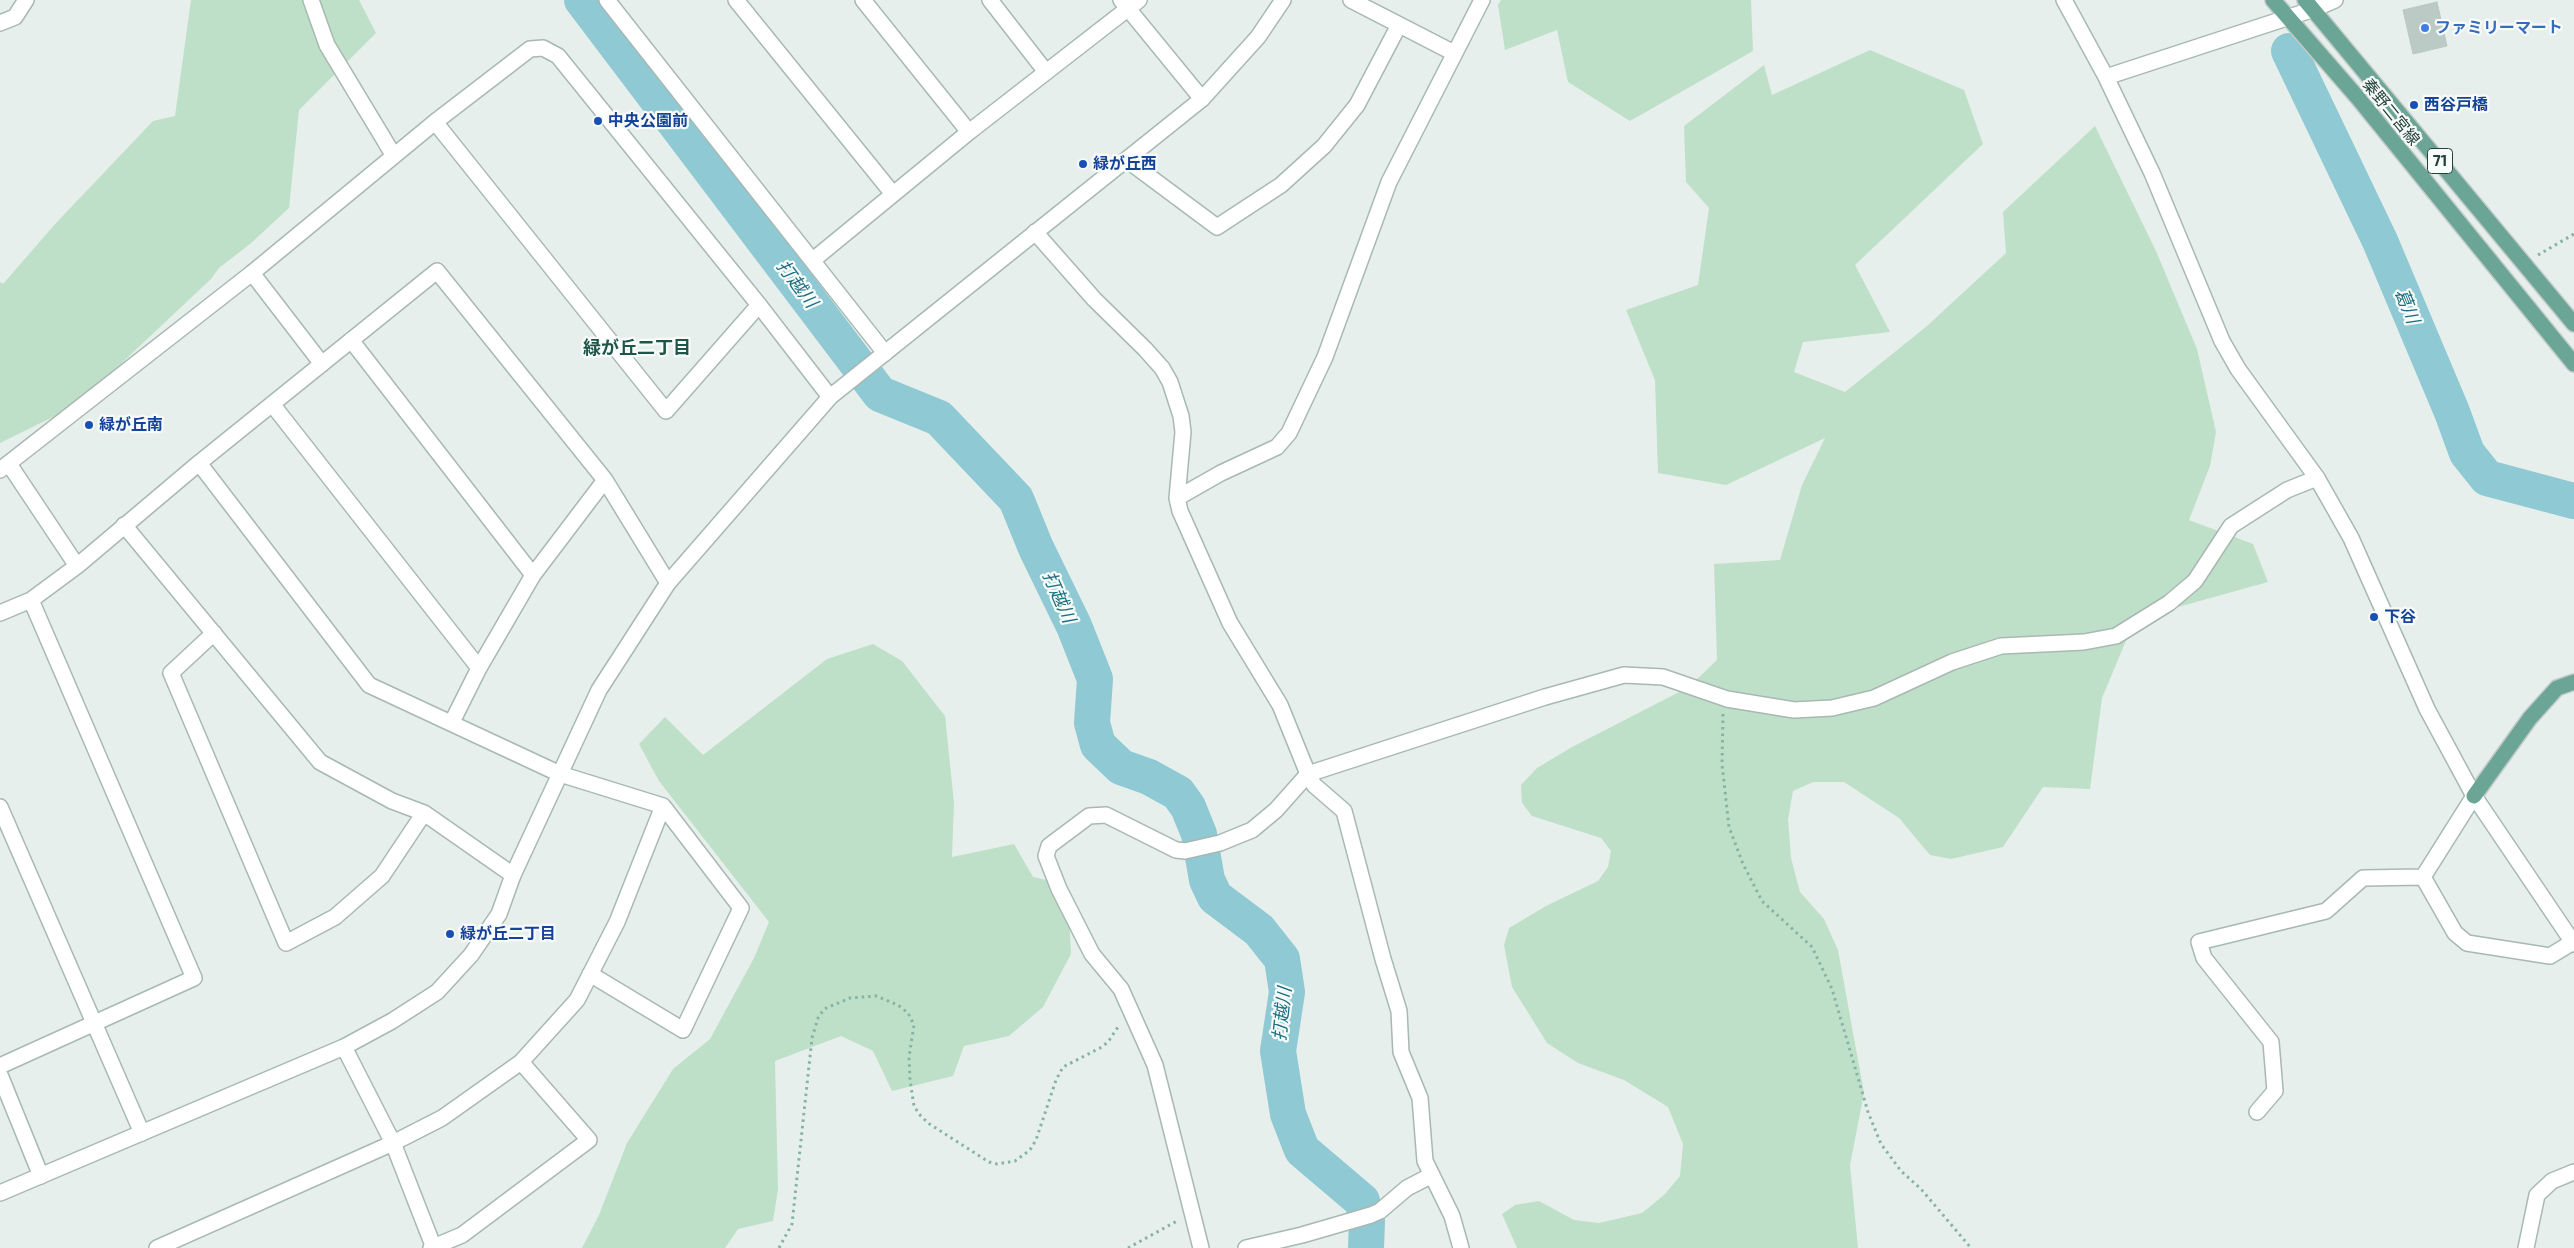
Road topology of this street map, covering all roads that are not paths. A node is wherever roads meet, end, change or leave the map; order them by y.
1 (26, 0) edge
2 (311, 0) edge
3 (608, 0) edge
4 (736, 0) edge
5 (863, 0) edge
6 (990, 0) edge
7 (1283, 0) edge
8 (1351, 0) edge
9 (1482, 0) edge
10 (2064, 0) edge
11 (2274, 0) edge
12 (2335, 0) edge
13 (1129, 3) edge
14 (2309, 5) edge
15 (2293, 21) junction
16 (0, 23) edge
17 (1399, 25) junction
18 (1454, 53) junction
19 (1046, 72) junction
20 (2106, 77) junction
21 (1202, 99) junction
22 (435, 122) junction
23 (969, 132) junction
24 (394, 156) junction
25 (1127, 160) junction
26 (893, 194) junction
27 (1035, 232) junction
28 (812, 260) junction
29 (252, 273) junction
30 (759, 305) junction
31 (2574, 324) edge
32 (352, 340) junction
33 (880, 357) junction
34 (322, 364) junction
35 (2574, 364) edge
36 (835, 393) junction
37 (272, 404) junction
38 (199, 463) junction
39 (5, 467) edge
40 (2317, 478) junction
41 (605, 480) junction
42 (1178, 498) junction
43 (124, 525) junction
44 (77, 566) junction
45 (533, 575) junction
46 (668, 584) junction
47 (31, 600) junction
48 (0, 613) edge
49 (214, 634) junction
50 (479, 668) junction
51 (2574, 682) edge
52 (452, 722) junction
53 (560, 774) junction
54 (1308, 774) junction
55 (2474, 796) junction
56 (663, 806) junction
57 (0, 807) edge
58 (424, 813) junction
59 (513, 875) junction
60 (2423, 877) junction
61 (2573, 943) edge
62 (590, 974) junction
63 (95, 1024) junction
64 (344, 1047) junction
65 (521, 1062) junction
66 (0, 1066) edge
67 (0, 1074) edge
68 (2257, 1112) dead end
69 (142, 1133) junction
70 (393, 1142) junction
71 (2574, 1172) edge
72 (1432, 1175) junction
73 (41, 1176) junction
74 (0, 1193) edge
75 (157, 1248) edge
76 (433, 1248) edge
77 (1201, 1248) edge
78 (1246, 1248) edge
79 (1461, 1248) edge
80 (2526, 1248) edge

1 - 16 street
2 - 24 street
3 - 28 street
4 - 26 street
5 - 23 street
6 - 19 street
7 - 21 street
8 - 17 street
9 - 18 street
10 - 20 street
11 - 15 main road, 秦野二宮線 / 71
12 - 14 street
13 - 19 street
13 - 21 street
14 - 15 street
14 - 31 main road, 秦野二宮線 / 71
15 - 20 street
15 - 35 main road, 秦野二宮線 / 71
17 - 18 street
17 - 25 street
18 - 42 street
19 - 23 street
20 - 40 street
21 - 25 street
22 - 24 street
22 - 30 street
22 - 30 street
23 - 26 street
24 - 29 street
25 - 27 street
26 - 28 street
27 - 33 street
27 - 42 street
28 - 33 street
29 - 34 street
29 - 39 street
30 - 36 street
32 - 34 street
32 - 41 street
32 - 45 street
33 - 36 street
34 - 37 street
36 - 46 street
37 - 38 street
37 - 50 street
38 - 43 street
38 - 52 street
39 - 44 street
40 - 54 street
40 - 55 street
41 - 45 street
41 - 46 street
42 - 54 street
43 - 44 street
43 - 49 street
44 - 47 street
45 - 50 street
46 - 53 street
47 - 48 street
47 - 63 street
49 - 58 street
49 - 58 street
50 - 52 street
51 - 55 main road
52 - 53 street
53 - 56 street
53 - 59 street
54 - 72 street
54 - 77 street
55 - 60 street
55 - 61 street
56 - 62 street
56 - 62 street
57 - 63 street
58 - 59 street
59 - 64 street
60 - 61 street
60 - 68 street
62 - 65 street
63 - 66 street
63 - 69 street
64 - 69 street
64 - 70 street
65 - 70 street
65 - 76 street
67 - 73 street
69 - 73 street
70 - 75 street
70 - 76 street
71 - 80 street
72 - 78 street
72 - 79 street
73 - 74 street

